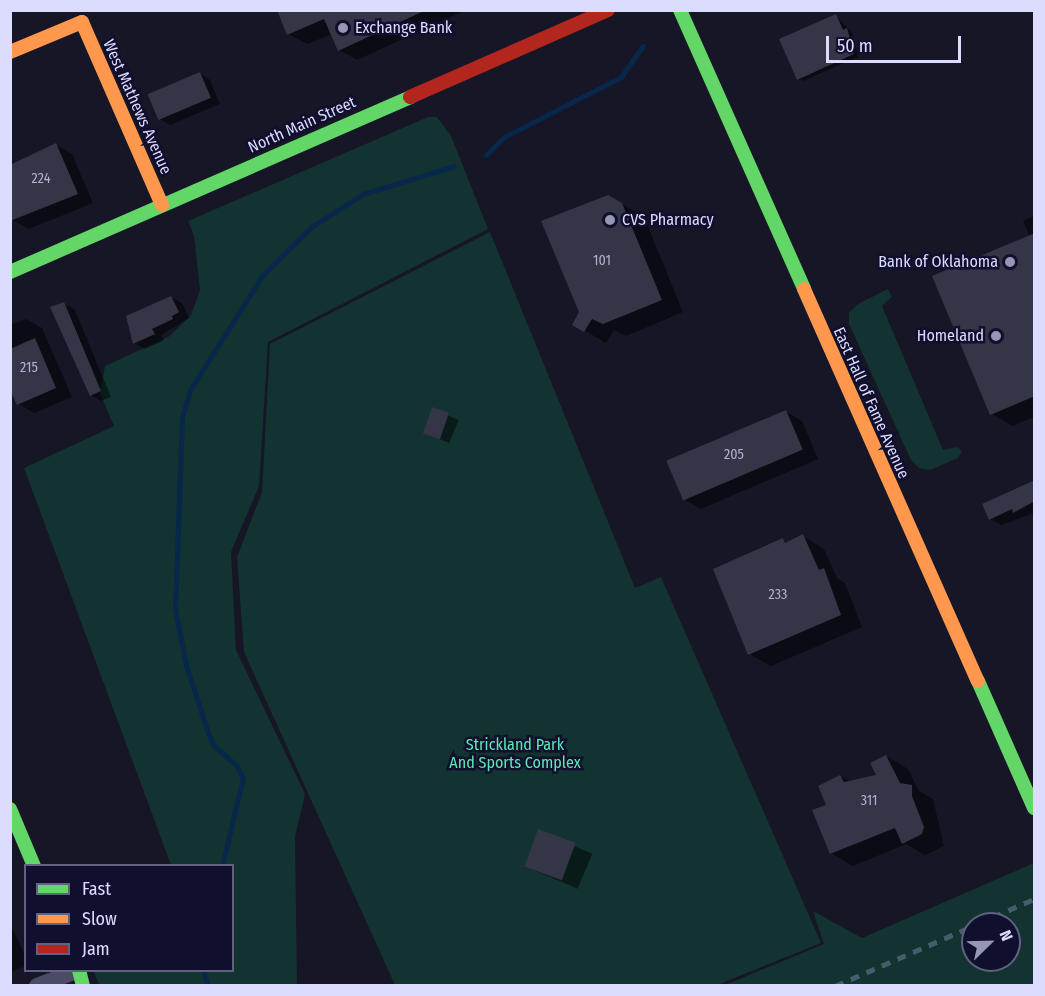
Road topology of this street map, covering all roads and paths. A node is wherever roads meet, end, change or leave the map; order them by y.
1 (608, 10) edge
2 (680, 10) edge
3 (10, 52) edge
4 (162, 205) junction
5 (10, 272) edge
6 (1035, 808) edge
7 (10, 809) edge
8 (33, 864) edge
9 (74, 972) edge
10 (37, 986) edge

1 - 4 main road, North Main Street
2 - 6 main road, East Hall of Fame Avenue
3 - 4 main road, West Mathews Avenue
4 - 5 main road, North Main Street
7 - 8 main road
9 - 10 street

